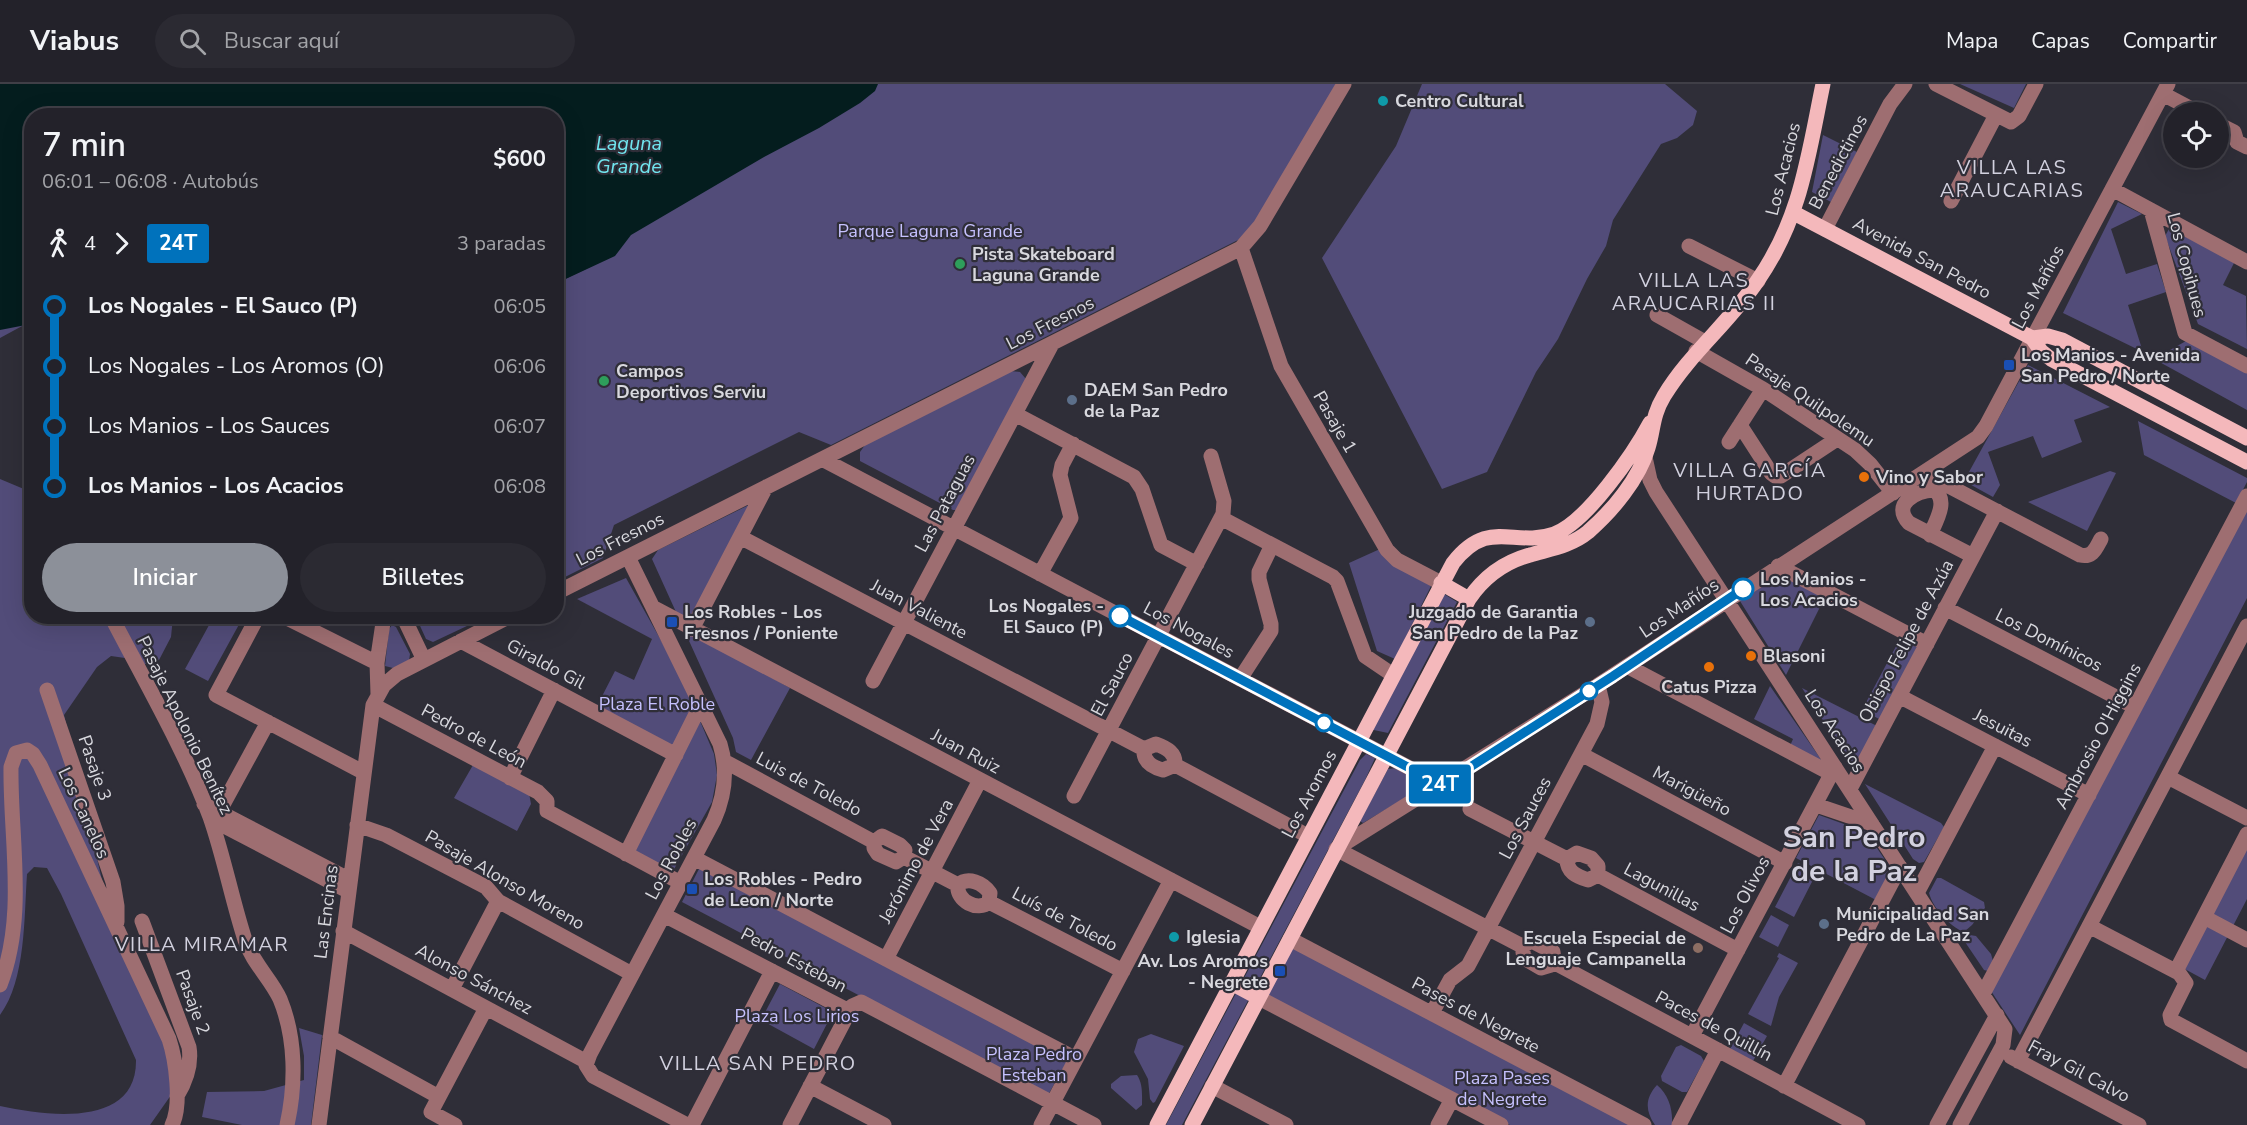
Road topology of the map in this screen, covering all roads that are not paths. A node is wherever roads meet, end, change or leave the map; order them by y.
1 (1344, 84) edge
2 (1823, 84) edge
3 (1905, 84) edge
4 (1936, 84) edge
5 (2036, 84) edge
6 (2165, 89) edge
7 (2183, 102) edge
8 (1996, 115) junction
9 (2241, 130) edge
10 (2247, 147) edge
11 (2112, 189) junction
12 (1951, 201) dead end
13 (2151, 210) junction
14 (1794, 213) junction
15 (1825, 229) junction
16 (1689, 246) dead end
17 (1241, 248) junction
18 (2247, 262) edge
19 (1758, 280) junction
20 (1657, 315) dead end
21 (2032, 338) junction
22 (1052, 344) junction
23 (1701, 346) junction
24 (2247, 366) edge
25 (1763, 389) junction
26 (1655, 412) junction
27 (1015, 414) junction
28 (1740, 425) junction
29 (2247, 438) edge
30 (1837, 439) junction
31 (1729, 442) dead end
32 (1073, 444) junction
33 (1211, 456) dead end
34 (1645, 457) junction
35 (822, 459) junction
36 (2247, 462) edge
37 (1924, 473) junction
38 (1940, 487) junction
39 (766, 488) junction
40 (1893, 493) junction
41 (2247, 496) edge
42 (1997, 511) junction
43 (1221, 518) junction
44 (954, 529) junction
45 (1930, 535) junction
46 (740, 537) junction
47 (2101, 539) dead end
48 (1272, 545) junction
49 (1972, 556) junction
50 (628, 557) junction
51 (1197, 564) junction
52 (1779, 566) junction
53 (1040, 574) junction
54 (1441, 583) junction
55 (564, 589) edge
56 (1469, 599) junction
57 (1726, 600) junction
58 (654, 608) junction
59 (1946, 608) junction
60 (904, 623) junction
61 (115, 624) edge
62 (254, 624) edge
63 (299, 624) edge
64 (383, 624) edge
65 (407, 624) edge
66 (494, 624) edge
67 (2247, 626) edge
68 (692, 629) junction
69 (1159, 636) junction
70 (461, 641) junction
71 (1927, 644) junction
72 (424, 660) junction
73 (377, 663) junction
74 (1627, 666) junction
75 (1393, 675) junction
76 (1240, 679) junction
77 (873, 681) dead end
78 (1598, 685) junction
79 (47, 690) dead end
80 (554, 690) junction
81 (1899, 696) junction
82 (375, 699) junction
83 (701, 704) junction
84 (2135, 707) junction
85 (268, 722) junction
86 (1109, 730) junction
87 (1359, 741) junction
88 (1995, 746) junction
89 (1581, 754) junction
90 (676, 755) junction
91 (1385, 755) junction
92 (724, 761) junction
93 (1834, 771) junction
94 (363, 772) junction
95 (2168, 777) junction
96 (510, 778) junction
97 (980, 780) junction
98 (1442, 785) junction
99 (1850, 789) junction
100 (2089, 795) junction
101 (1074, 796) dead end
102 (1815, 805) junction
103 (1470, 809) dead end
104 (215, 816) junction
105 (2247, 818) edge
106 (1872, 824) junction
107 (357, 825) junction
108 (2247, 834) edge
109 (1308, 836) junction
110 (1535, 842) junction
111 (1335, 849) junction
112 (626, 854) junction
113 (694, 858) junction
114 (1785, 863) junction
115 (1900, 867) junction
116 (932, 872) junction
117 (1171, 880) junction
118 (681, 883) junction
119 (349, 885) junction
120 (1917, 893) junction
121 (498, 901) junction
122 (989, 902) joint
123 (664, 915) junction
124 (2204, 917) junction
125 (142, 921) dead end
126 (2089, 926) junction
127 (1260, 927) junction
128 (116, 928) junction
129 (1488, 929) junction
130 (343, 931) junction
131 (1290, 939) junction
132 (2247, 940) edge
133 (1738, 950) junction
134 (886, 959) junction
135 (2176, 970) junction
136 (772, 971) junction
137 (1123, 971) junction
138 (632, 974) junction
139 (1231, 983) junction
140 (0, 985) edge
141 (452, 989) junction
142 (1983, 994) junction
143 (1259, 998) junction
144 (486, 1008) junction
145 (849, 1011) junction
146 (1432, 1013) junction
147 (1997, 1015) junction
148 (1692, 1036) junction
149 (330, 1037) junction
150 (1718, 1050) junction
151 (2000, 1051) junction
152 (1076, 1059) junction
153 (2018, 1061) junction
154 (2247, 1061) edge
155 (587, 1062) junction
156 (810, 1086) junction
157 (1212, 1086) junction
158 (1784, 1086) junction
159 (177, 1096) junction
160 (440, 1097) junction
161 (1452, 1099) junction
162 (1053, 1103) junction
163 (684, 1124) edge
164 (172, 1125) edge
165 (287, 1125) edge
166 (319, 1125) edge
167 (455, 1125) edge
168 (790, 1125) edge
169 (884, 1125) edge
170 (1041, 1125) edge
171 (1094, 1125) edge
172 (1157, 1125) edge
173 (1192, 1125) edge
174 (1286, 1125) edge
175 (1438, 1125) edge
176 (1501, 1125) edge
177 (1644, 1125) edge
178 (1679, 1125) edge
179 (1858, 1125) edge
180 (1937, 1125) edge
181 (1960, 1125) edge
182 (2139, 1125) edge

1 - 17 street, Los Fresnos
2 - 14 main road, Los Acacios
3 - 15 street, Benedictinos
4 - 8 street
5 - 8 street
6 - 7 street
6 - 11 street, Los Mañíos
8 - 12 street
9 - 10 street
11 - 13 street, Los Copihues
11 - 21 street, Los Mañíos
13 - 18 street, Los Copihues
13 - 24 street, Los Copihues
14 - 15 main road, Avenida San Pedro
14 - 19 main road, Los Acacios
15 - 21 main road, Avenida San Pedro
16 - 19 street
17 - 22 street, Los Fresnos
17 - 54 street, Pasaje 1
19 - 23 main road, Los Acacios
20 - 23 street
21 - 29 main road, Avenida San Pedro
21 - 36 main road, Avenida San Pedro
21 - 37 street, Los Mañíos
22 - 27 street, Las Pataguas
22 - 35 street, Los Fresnos
23 - 25 street, Pasaje Quilpolemu
23 - 26 main road, Los Acacios
25 - 28 street
25 - 30 street, Pasaje Quilpolemu
26 - 34 main road, Los Acacios
26 - 54 main road, Los Aromos
27 - 32 street
27 - 44 street, Las Pataguas
28 - 30 street
28 - 31 street
30 - 40 street, Pasaje Quilpolemu
32 - 51 street
32 - 53 street
33 - 43 street, El Sauco
34 - 56 main road
34 - 57 street, Los Acacios
35 - 39 street, Los Fresnos
35 - 44 street, Los Nogales
37 - 38 street
37 - 40 street, Los Mañíos
38 - 42 street
38 - 45 street
38 - 45 street
39 - 46 street
39 - 50 street, Los Fresnos
40 - 52 street, Los Mañíos
41 - 84 street, Ambrosio O'Higgins
42 - 47 street
42 - 49 street, Obispo Felipe de Azúa
43 - 48 street
43 - 51 street, El Sauco
44 - 53 street, Los Nogales
44 - 60 street, Las Pataguas
45 - 49 street
46 - 60 street, Juan Valiente
46 - 68 street
48 - 75 street
48 - 76 street
49 - 59 street, Obispo Felipe de Azúa
50 - 55 street, Los Fresnos
50 - 58 street, Los Robles
51 - 69 street, El Sauco
52 - 57 street, Los Mañíos
52 - 71 street
53 - 69 street, Los Nogales
54 - 56 main road
54 - 75 main road, Los Aromos
56 - 91 main road
57 - 74 street, Los Mañíos
57 - 93 street, Los Acacios
58 - 68 street, Juan Ruiz
58 - 83 street, Los Robles
59 - 71 street, Obispo Felipe de Azúa
59 - 84 street, Los Domínicos
60 - 77 street, Las Pataguas
60 - 86 street, Juan Valiente
61 - 104 street, Pasaje Apolonio Benítez
62 - 85 street
63 - 73 street
64 - 73 street, Las Encinas
65 - 72 street
66 - 70 street
67 - 95 street
68 - 97 street, Juan Ruiz
69 - 76 street, Los Nogales
69 - 86 street, El Sauco
70 - 72 street
70 - 80 street, Giraldo Gil
71 - 81 street, Obispo Felipe de Azúa
72 - 82 street
73 - 82 street, Las Encinas
74 - 78 street, Los Mañíos
74 - 93 street
75 - 87 main road, Los Aromos
76 - 87 street, Los Nogales
78 - 89 street, Los Sauces
78 - 98 street, Los Mañíos
79 - 128 street, Pasaje 3
80 - 90 street, Giraldo Gil
80 - 96 street
81 - 88 street, Jesuitas
81 - 99 street, Obispo Felipe de Azúa
82 - 94 street, Las Encinas
82 - 96 street, Pedro de León
83 - 90 street
83 - 92 street, Los Robles
84 - 100 street, Ambrosio O'Higgins
85 - 94 street
85 - 104 street
86 - 101 street, El Sauco
86 - 109 street, Juan Valiente
87 - 91 street, Los Nogales
87 - 109 main road, Los Aromos
88 - 100 street, Jesuitas
88 - 120 street
89 - 110 street, Los Sauces
89 - 114 street, Marigüeño
90 - 112 street
91 - 98 street, Los Nogales
91 - 111 main road
92 - 113 street, Los Robles
92 - 116 street, Luis de Toledo
93 - 99 street, Los Acacios
93 - 102 street, Los Olivos
94 - 107 street, Las Encinas
95 - 105 street
95 - 126 street
96 - 112 street, Pedro de León
97 - 116 street, Jerónimo de Vera
97 - 117 street, Juan Ruiz
98 - 111 street, Los Mañíos
99 - 106 street, Los Acacios
100 - 142 street, Ambrosio O'Higgins
102 - 106 street
102 - 114 street, Los Olivos
103 - 110 street, Lagunillas
104 - 119 street
104 - 165 street, Pasaje Apolonio Benítez
106 - 115 street, Los Acacios
107 - 119 street, Las Encinas
107 - 121 street, Pasaje Alonso Moreno
108 - 124 street
109 - 127 main road, Los Aromos
110 - 129 street, Los Sauces
110 - 133 street, Lagunillas
111 - 129 street, Paces de Quillín
111 - 131 main road
112 - 118 street
113 - 118 street, Los Robles
113 - 134 street
114 - 133 street, Los Olivos
115 - 120 street, Los Acacios
115 - 158 street
116 - 122 street, Luis de Toledo
116 - 134 street, Jerónimo de Vera
117 - 127 street, Juan Ruiz
117 - 137 street
118 - 123 street, Los Robles
119 - 130 street, Las Encinas
120 - 142 street, Los Acacios
121 - 138 street, Pasaje Alonso Moreno
121 - 141 street
122 - 137 street, Luís de Toledo
123 - 136 street, Pedro Esteban
123 - 138 street, Los Robles
124 - 132 street
124 - 135 street
125 - 159 street, Pasaje 2
126 - 135 street
126 - 153 street
127 - 139 main road, Los Aromos
128 - 140 street, Los Canelos
128 - 159 street, Los Canelos
129 - 146 street, Los Sauces
129 - 148 street, Paces de Quillín
130 - 141 street, Alonso Sánchez
130 - 149 street, Las Encinas
131 - 143 main road
131 - 146 street, Pases de Negrete
133 - 148 street, Los Olivos
134 - 152 street
135 - 154 street
136 - 145 street, Pedro Esteban
136 - 163 street
137 - 152 street
138 - 155 street, Los Robles
139 - 143 main road
139 - 172 main road, Los Aromos
141 - 144 street, Alonso Sánchez
142 - 147 street, Los Acacios
143 - 157 main road
143 - 161 street
144 - 155 street, Alonso Sánchez
144 - 160 street
145 - 156 street
145 - 162 street, Pedro Esteban
146 - 177 street, Pases de Negrete
147 - 151 street, Los Acacios
147 - 180 street
148 - 150 street, Paces de Quillín
149 - 160 street
149 - 166 street, Las Encinas
150 - 158 street, Paces de Quillín
150 - 178 street
151 - 153 street, Fray Gil Calvo
151 - 181 street, Los Acacios
152 - 162 street
153 - 182 street, Fray Gil Calvo
155 - 163 street
156 - 168 street
156 - 169 street
157 - 173 main road
157 - 174 street
158 - 179 street, Paces de Quillín
159 - 164 street, Los Canelos
160 - 167 street
161 - 175 street
161 - 176 street
162 - 170 street
162 - 171 street, Pedro Esteban

